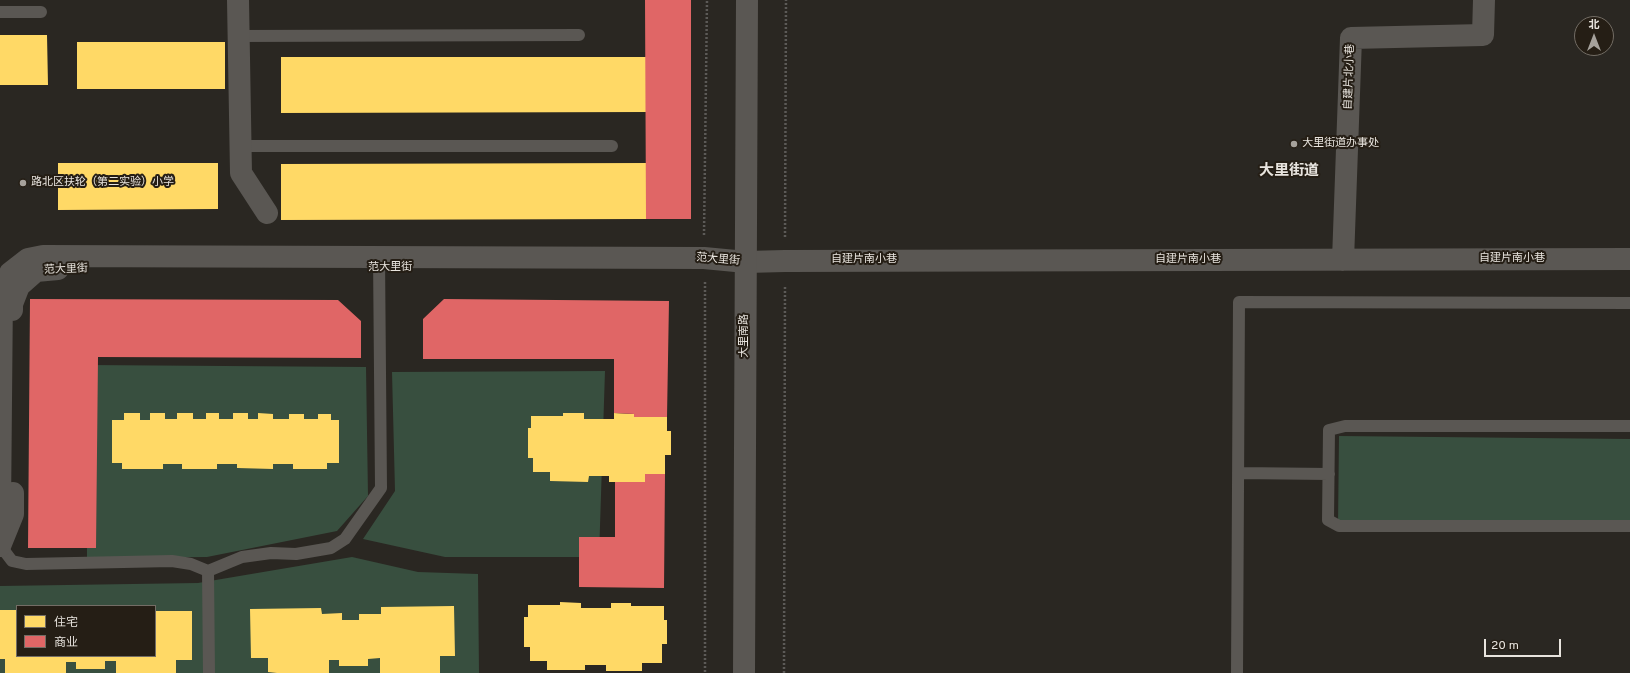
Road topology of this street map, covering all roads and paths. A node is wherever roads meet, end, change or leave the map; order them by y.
1 (238, 0) edge
2 (707, 0) edge
3 (747, 0) edge
4 (786, 0) edge
5 (1484, 0) edge
6 (0, 12) edge
7 (41, 12) dead end
8 (579, 35) dead end
9 (238, 36) junction
10 (240, 146) junction
11 (612, 146) dead end
12 (267, 213) dead end
13 (1630, 259) edge
14 (1343, 260) junction
15 (785, 261) junction
16 (378, 262) junction
17 (746, 262) junction
18 (704, 265) junction
19 (1630, 303) edge
20 (1630, 426) edge
21 (1238, 473) junction
22 (1329, 474) junction
23 (0, 510) edge
24 (1630, 526) edge
25 (0, 546) edge
26 (208, 571) junction
27 (208, 673) edge
28 (705, 673) edge
29 (744, 673) edge
30 (784, 673) edge
31 (1237, 673) edge

1 - 9 street
2 - 18 path
3 - 17 street, 大里南路
4 - 15 path
5 - 14 street, 自建片北小巷
6 - 7 lane
8 - 9 lane
9 - 10 street
10 - 11 lane
10 - 12 street
13 - 14 street, 自建片南小巷
14 - 15 street, 自建片南小巷
15 - 17 street, 自建片南小巷
15 - 30 path
16 - 18 street, 范大里街
16 - 23 street, 范大里街
16 - 25 street, 范大里街
16 - 26 lane
17 - 18 street, 范大里街
17 - 29 street, 大里南路
18 - 28 path
19 - 21 lane
20 - 22 lane
21 - 22 lane
21 - 31 lane
22 - 24 lane
25 - 26 lane
26 - 27 lane

